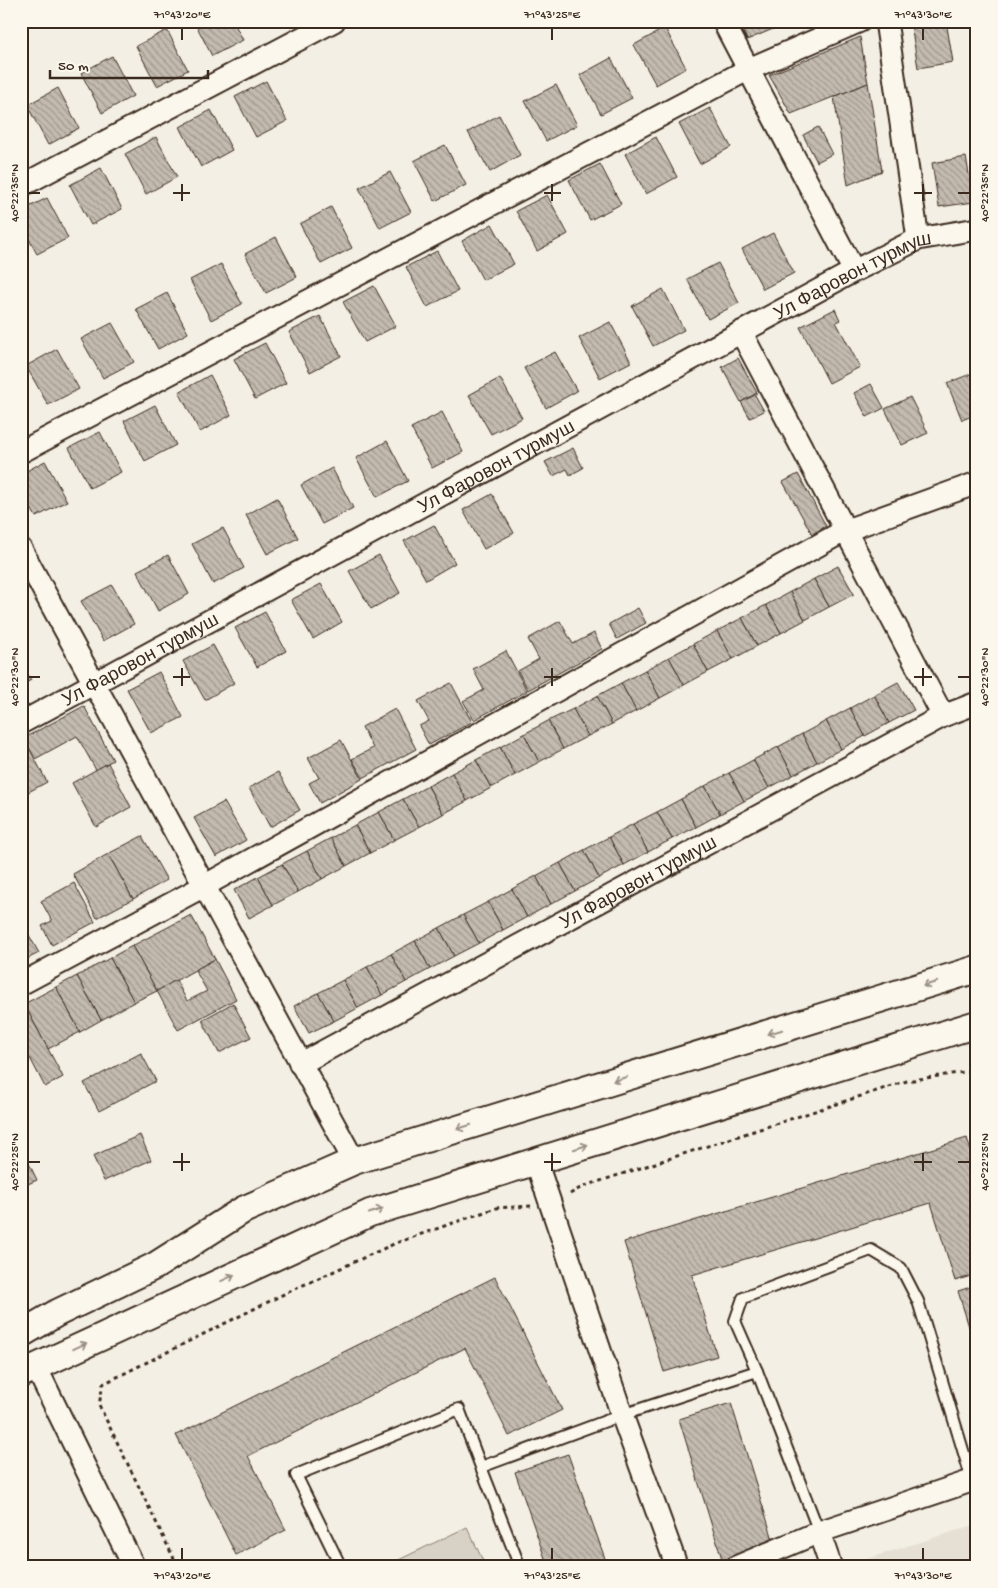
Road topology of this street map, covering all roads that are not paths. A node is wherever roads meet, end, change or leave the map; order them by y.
1 (334, 21) edge
2 (723, 21) edge
3 (860, 21) edge
4 (886, 21) edge
5 (750, 69) junction
6 (21, 186) edge
7 (977, 228) edge
8 (918, 239) junction
9 (854, 271) junction
10 (741, 332) junction
11 (21, 452) edge
12 (977, 483) edge
13 (844, 531) junction
14 (21, 548) edge
15 (94, 684) junction
16 (977, 703) edge
17 (943, 716) junction
18 (21, 722) edge
19 (204, 886) junction
20 (977, 969) edge
21 (21, 984) edge
22 (977, 1024) edge
23 (300, 1064) junction
24 (354, 1161) junction
25 (536, 1161) junction
26 (21, 1334) edge
27 (21, 1345) edge
28 (29, 1370) edge
29 (757, 1371) junction
30 (622, 1415) junction
31 (481, 1467) junction
32 (975, 1479) edge
33 (819, 1532) junction
34 (134, 1567) edge
35 (341, 1567) edge
36 (520, 1567) edge
37 (677, 1567) edge
38 (736, 1567) edge
39 (831, 1567) edge

1 - 6 street
2 - 5 street
3 - 5 street
4 - 8 street
5 - 9 street
5 - 11 street
7 - 8 street, Ул Фаровон турмуш
8 - 9 street, Ул Фаровон турмуш
9 - 10 street, Ул Фаровон турмуш
10 - 13 street
10 - 15 street, Ул Фаровон турмуш
12 - 13 street
13 - 17 street
13 - 19 street
14 - 15 street
15 - 18 street, Ул Фаровон турмуш
15 - 19 street
16 - 17 street, Ул Фаровон турмуш
17 - 23 street, Ул Фаровон турмуш
19 - 21 street
19 - 23 street
20 -> 24 street
25 -> 22 street
23 - 24 street
24 - 26 street
28 -> 25 street
25 - 30 street
27 - 28 street
28 - 34 street
29 - 30 lane
29 - 32 lane
29 - 33 lane
30 - 31 lane
30 - 37 street
31 - 35 lane
31 - 36 lane
32 - 33 street
33 - 38 street
33 - 39 street

